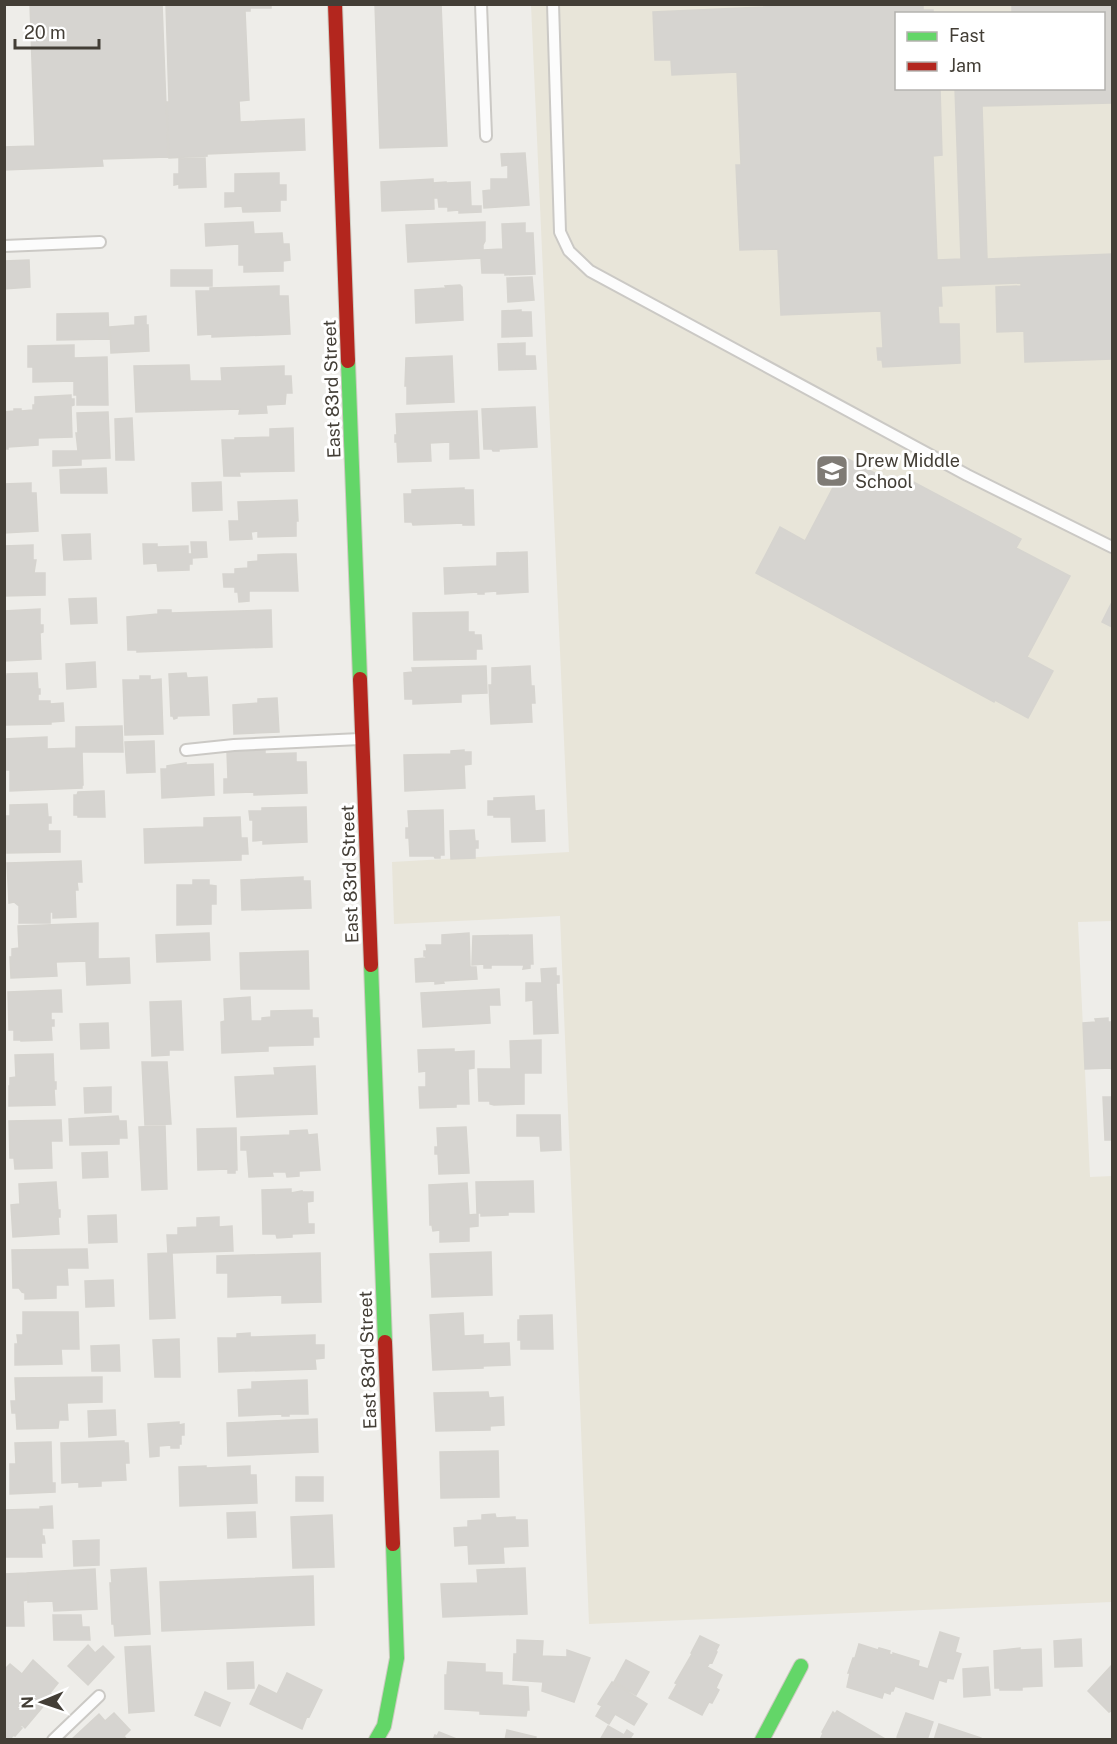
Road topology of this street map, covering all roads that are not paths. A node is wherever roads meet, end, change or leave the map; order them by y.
1 (335, 4) edge
2 (481, 4) edge
3 (553, 4) edge
4 (486, 136) dead end
5 (100, 242) dead end
6 (4, 246) edge
7 (1113, 547) edge
8 (363, 739) junction
9 (186, 750) dead end
10 (801, 1666) dead end
11 (99, 1696) dead end
12 (53, 1740) edge
13 (376, 1740) edge
14 (762, 1740) edge

1 - 8 street, East 83rd Street
2 - 4 lane
3 - 7 lane
5 - 6 lane
8 - 9 lane
8 - 13 street, East 83rd Street
10 - 14 street
11 - 12 lane

